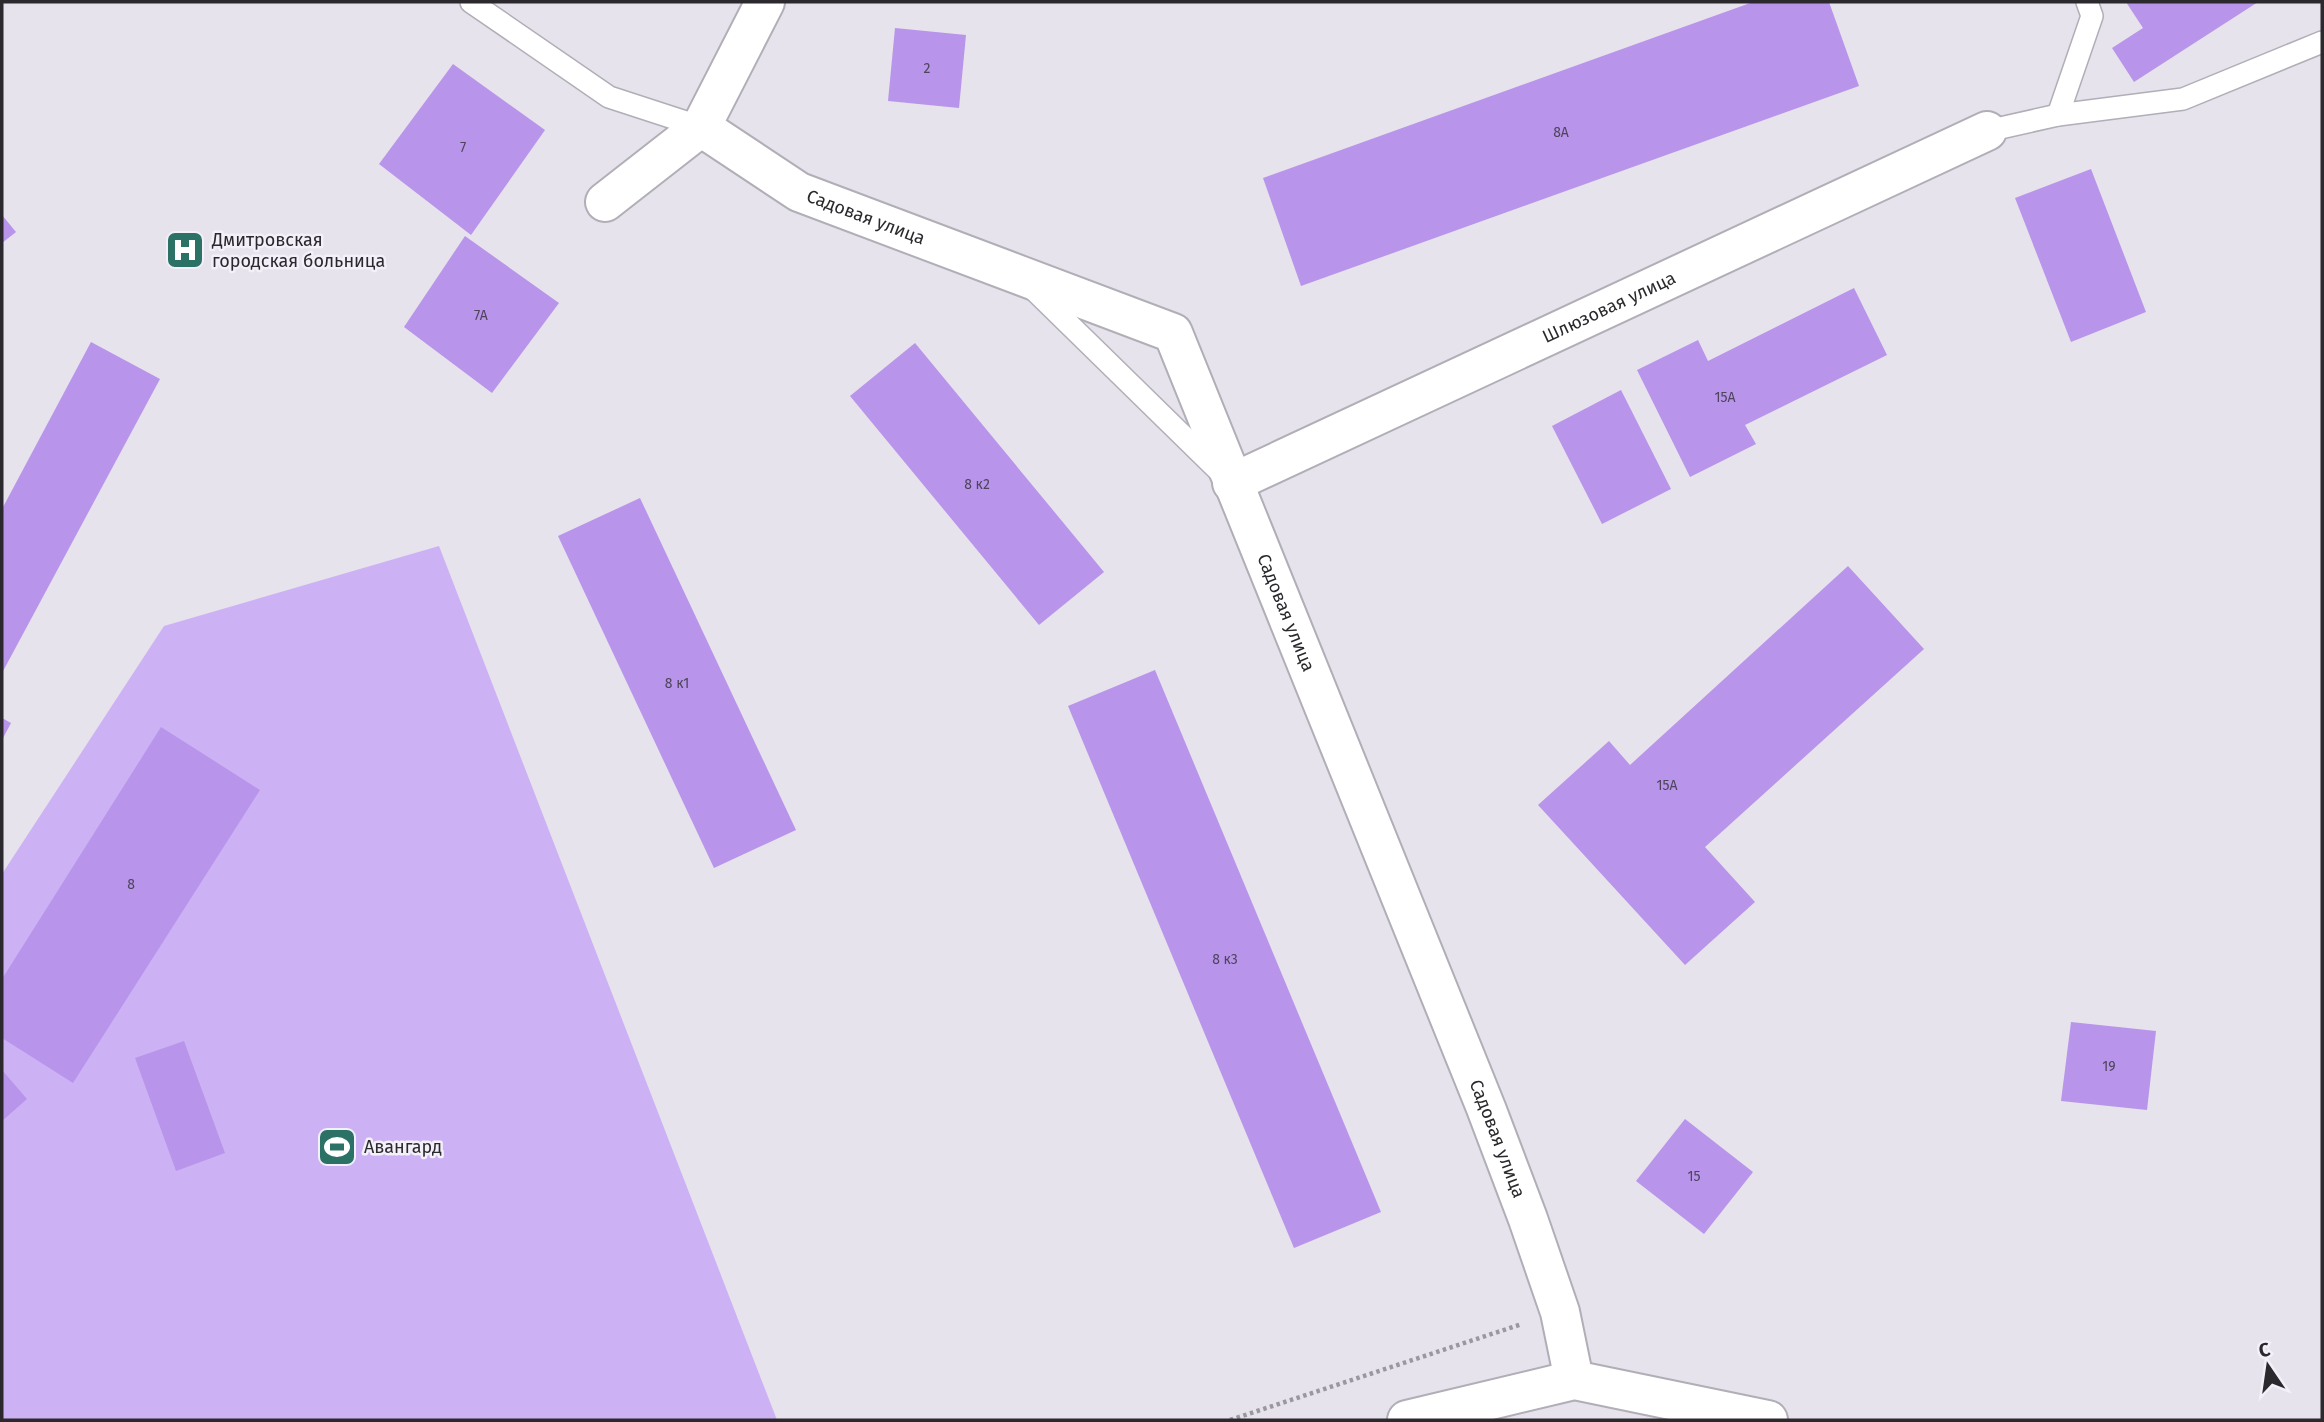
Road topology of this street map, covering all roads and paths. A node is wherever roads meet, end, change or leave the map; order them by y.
1 (471, 2) edge
2 (765, 2) edge
3 (2087, 2) edge
4 (2322, 42) edge
5 (2058, 115) junction
6 (701, 127) junction
7 (1987, 131) joint
8 (605, 202) dead end
9 (1018, 275) junction
10 (1232, 483) junction
11 (1560, 1311) junction
12 (1574, 1380) junction
13 (1230, 1420) edge
14 (1407, 1420) edge
15 (1768, 1420) edge

1 - 6 lane
2 - 6 street
3 - 5 lane
4 - 5 lane
5 - 7 lane
6 - 8 street
6 - 9 street, Садовая улица
7 - 10 street, Шлюзовая улица
9 - 10 lane
9 - 10 street, Садовая улица
10 - 11 street, Садовая улица
11 - 12 street, Садовая улица
11 - 13 path
12 - 14 street
12 - 15 street

